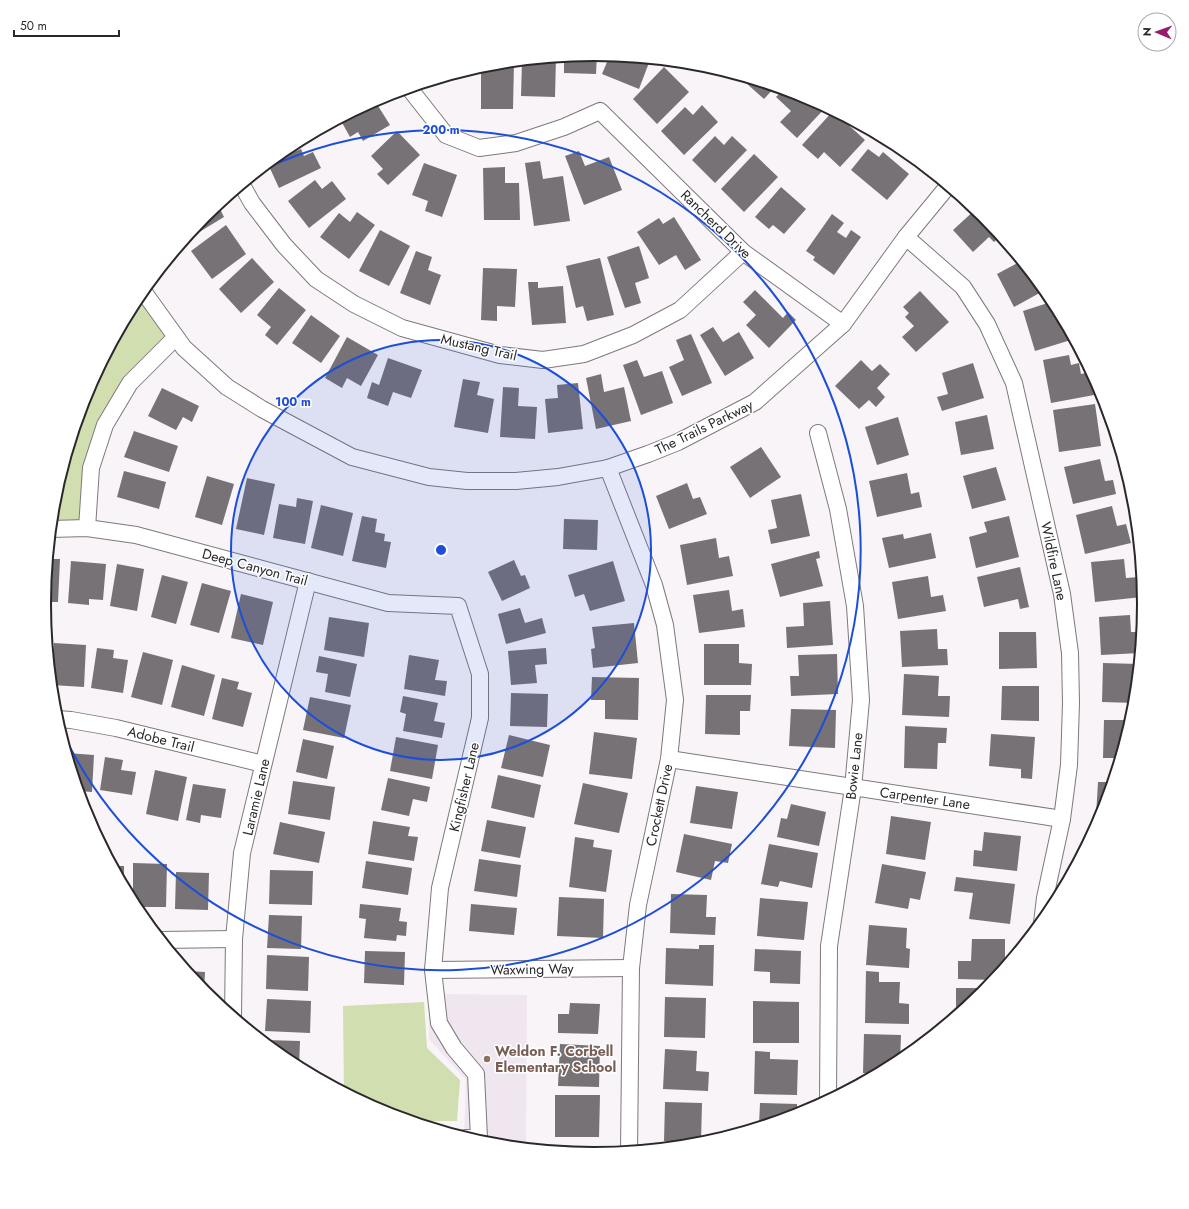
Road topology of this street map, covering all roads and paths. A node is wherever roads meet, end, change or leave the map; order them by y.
1 (413, 93) edge
2 (244, 189) edge
3 (945, 190) edge
4 (906, 237) junction
5 (743, 252) junction
6 (147, 297) edge
7 (842, 324) junction
8 (176, 337) junction
9 (818, 433) dead end
10 (608, 468) junction
11 (57, 528) edge
12 (87, 528) junction
13 (308, 581) junction
14 (458, 606) joint
15 (63, 719) edge
16 (669, 759) junction
17 (263, 764) junction
18 (853, 788) junction
19 (1062, 819) junction
20 (1044, 909) edge
21 (234, 939) junction
22 (167, 940) edge
23 (631, 968) junction
24 (433, 970) junction
25 (233, 1010) edge
26 (828, 1095) edge
27 (472, 1134) edge
28 (629, 1147) edge

1 - 5 street, Rancherd Drive
2 - 5 street, Mustang Trail
3 - 4 street, The Trails Parkway
4 - 7 street, The Trails Parkway
4 - 19 street, Wildfire Lane
5 - 7 street, Rancherd Drive
6 - 8 street, The Trails Parkway
7 - 10 street, The Trails Parkway
8 - 10 street, The Trails Parkway
8 - 12 street
9 - 18 street, Bowie Lane
10 - 16 street, Crockett Drive
11 - 12 street, Deep Canyon Trail
12 - 13 street, Deep Canyon Trail
13 - 14 street, Deep Canyon Trail
13 - 17 street, Laramie Lane
14 - 24 street, Kingfisher Lane
15 - 17 street, Adobe Trail
16 - 18 street, Carpenter Lane
16 - 23 street, Crockett Drive
17 - 21 street, Laramie Lane
18 - 19 street, Carpenter Lane
18 - 26 street, Bowie Lane
19 - 20 street, Wildfire Lane
21 - 22 street
21 - 25 street, Laramie Lane
23 - 24 street, Waxwing Way
23 - 28 street, Crockett Drive
24 - 27 street, Kingfisher Lane

